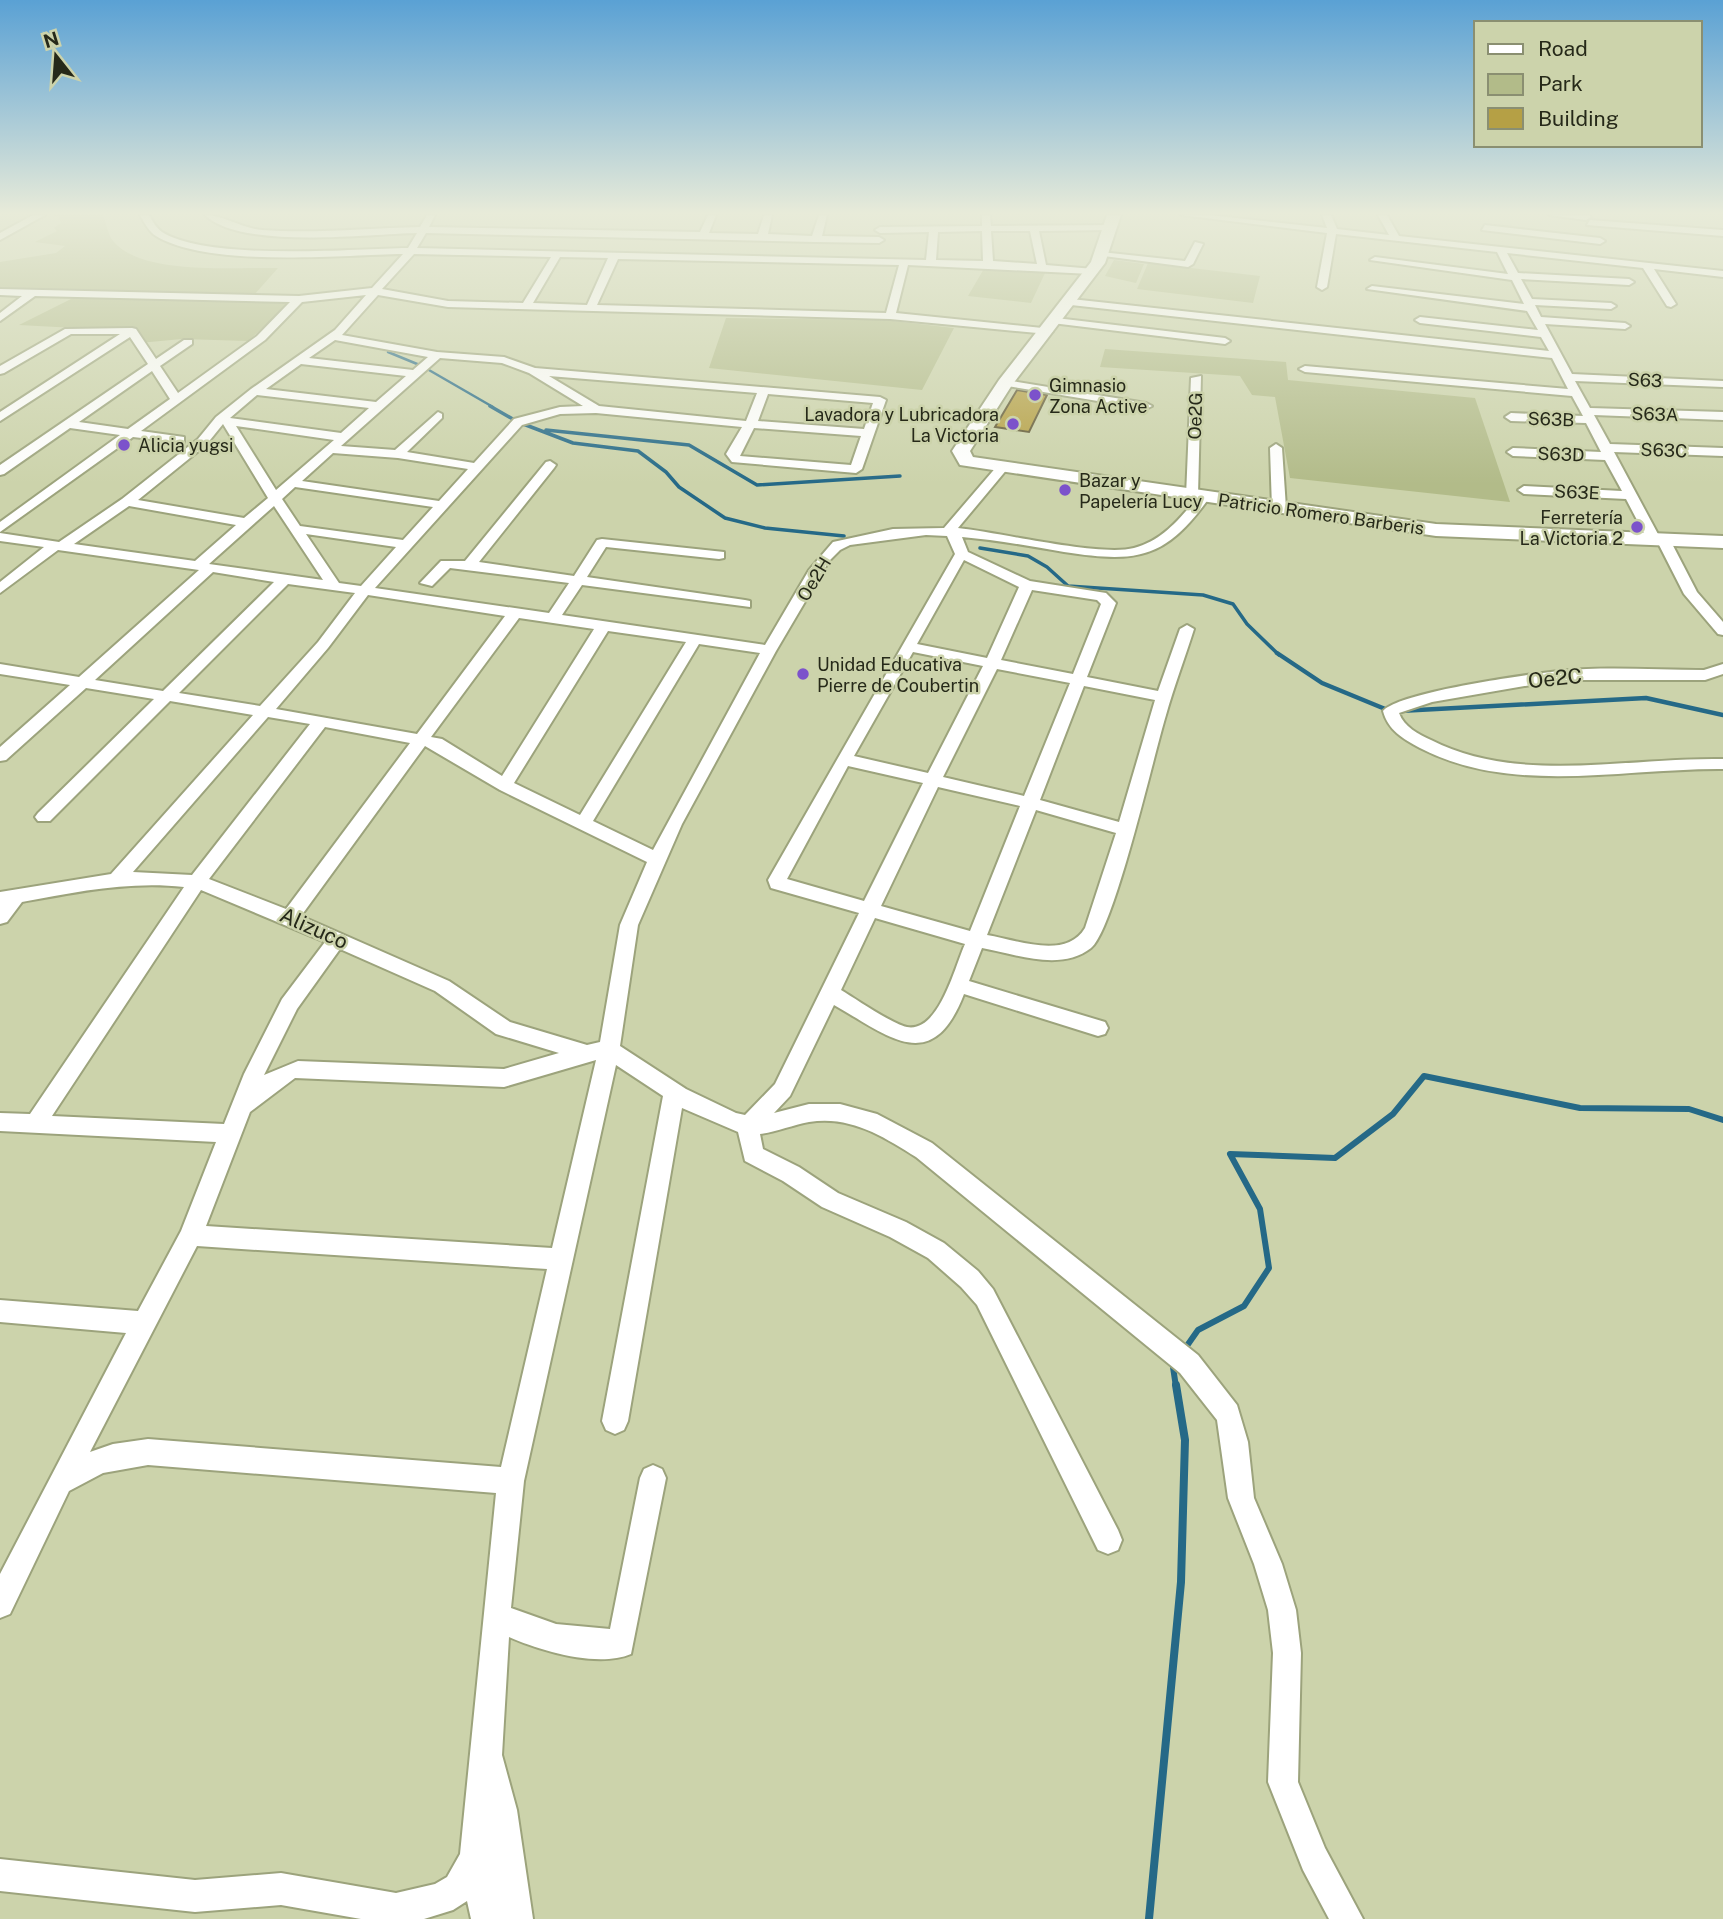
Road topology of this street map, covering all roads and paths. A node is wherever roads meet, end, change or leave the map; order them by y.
1 (17, 305) edge
2 (294, 305) edge
3 (362, 305) edge
4 (462, 305) edge
5 (592, 305) edge
6 (893, 305) edge
7 (1069, 305) edge
8 (1094, 305) edge
9 (1526, 305) edge
10 (1530, 305) junction
11 (1611, 306) dead end
12 (526, 307) joint
13 (590, 310) junction
14 (890, 316) junction
15 (0, 318) edge
16 (1420, 320) dead end
17 (1538, 320) junction
18 (1052, 326) junction
19 (1625, 326) dead end
20 (132, 331) junction
21 (1545, 334) junction
22 (332, 337) junction
23 (1225, 341) dead end
24 (188, 342) dead end
25 (437, 355) junction
26 (1556, 355) junction
27 (298, 360) junction
28 (153, 366) junction
29 (1305, 369) dead end
30 (0, 371) edge
31 (533, 371) junction
32 (414, 374) junction
33 (1568, 377) junction
34 (1197, 378) dead end
35 (1005, 383) junction
36 (1723, 384) edge
37 (255, 391) junction
38 (764, 391) junction
39 (1577, 394) junction
40 (177, 401) junction
41 (378, 406) junction
42 (1146, 406) dead end
43 (596, 409) junction
44 (438, 416) dead end
45 (1588, 416) junction
46 (1723, 416) edge
47 (1511, 417) dead end
48 (0, 418) edge
49 (224, 421) junction
50 (67, 424) junction
51 (751, 424) junction
52 (132, 433) junction
53 (869, 433) junction
54 (341, 437) junction
55 (180, 440) dead end
56 (1276, 448) dead end
57 (329, 449) junction
58 (1513, 452) dead end
59 (1608, 452) junction
60 (1723, 452) edge
61 (398, 454) junction
62 (550, 465) dead end
63 (476, 467) junction
64 (1002, 468) junction
65 (0, 471) edge
66 (290, 483) junction
67 (1524, 489) dead end
68 (1630, 495) junction
69 (274, 497) junction
70 (1198, 497) junction
71 (127, 502) junction
72 (443, 505) junction
73 (1279, 508) junction
74 (247, 523) junction
75 (0, 528) edge
76 (296, 529) junction
77 (949, 530) junction
78 (0, 537) edge
79 (1658, 538) junction
80 (1723, 542) edge
81 (408, 545) junction
82 (58, 546) junction
83 (962, 554) junction
84 (719, 555) dead end
85 (469, 565) junction
86 (204, 567) junction
87 (285, 579) junction
88 (576, 580) junction
89 (427, 583) dead end
90 (1027, 585) junction
91 (335, 587) junction
92 (0, 589) edge
93 (364, 591) junction
94 (744, 604) dead end
95 (513, 615) junction
96 (552, 620) junction
97 (602, 628) junction
98 (1187, 629) dead end
99 (1723, 631) edge
100 (694, 640) junction
101 (909, 647) junction
102 (769, 650) junction
103 (992, 665) junction
104 (0, 669) edge
105 (1723, 669) edge
106 (1079, 680) junction
107 (83, 681) junction
108 (164, 695) junction
109 (1164, 697) junction
110 (262, 713) junction
111 (321, 721) junction
112 (422, 740) junction
113 (0, 756) edge
114 (843, 759) junction
115 (1723, 764) edge
116 (933, 781) junction
117 (505, 785) junction
118 (1031, 803) junction
119 (44, 817) dead end
120 (583, 824) junction
121 (1126, 830) junction
122 (656, 859) junction
123 (116, 880) junction
124 (197, 882) junction
125 (8, 897) edge
126 (869, 910) junction
127 (0, 917) edge
128 (290, 917) junction
129 (338, 938) junction
130 (976, 940) junction
131 (958, 985) junction
132 (829, 993) junction
133 (1098, 1028) dead end
134 (598, 1051) junction
135 (674, 1094) junction
136 (242, 1108) junction
137 (0, 1122) edge
138 (35, 1124) junction
139 (748, 1126) junction
140 (232, 1134) junction
141 (191, 1235) junction
142 (561, 1259) junction
143 (0, 1311) edge
144 (145, 1323) junction
145 (615, 1421) dead end
146 (653, 1478) dead end
147 (511, 1481) junction
148 (58, 1485) junction
149 (1108, 1540) dead end
150 (0, 1604) edge
151 (496, 1615) junction
152 (487, 1752) junction
153 (475, 1858) junction
154 (0, 1875) edge
155 (487, 1919) edge
156 (517, 1919) edge
157 (1347, 1919) edge

1 - 15 street
2 - 40 street
3 - 22 street
4 - 12 street
5 - 13 street
6 - 14 street
7 - 18 street, Patricio Romero Barberis
8 - 26 street
9 - 10 street
10 - 11 street
10 - 17 street
12 - 13 street
13 - 14 street
14 - 18 street
16 - 21 street
17 - 19 street
17 - 21 street
18 - 23 street
18 - 35 street, Patricio Romero Barberis
20 - 28 street
20 - 30 street
20 - 48 street
21 - 26 street
22 - 25 street
22 - 27 street
24 - 28 street
25 - 31 street
25 - 32 street
26 - 33 street
27 - 32 street
27 - 37 street
28 - 40 street
28 - 50 street
29 - 39 street
31 - 38 street
31 - 43 street
32 - 41 street
33 - 36 street, S63
33 - 39 street
34 - 70 street, Oe2G
35 - 42 street
35 - 64 street, Patricio Romero Barberis
37 - 41 street
37 - 49 street
38 - 51 street
38 - 53 street
39 - 45 street
40 - 52 street
41 - 54 street
43 - 51 street
43 - 63 street
44 - 61 street
45 - 46 street, S63A
45 - 47 street, S63B
45 - 59 street
49 - 54 street
49 - 69 street
49 - 71 street
50 - 52 street
50 - 65 street
51 - 53 street
51 - 53 street
52 - 55 street
52 - 75 street
54 - 57 street
56 - 73 street
57 - 61 street
57 - 66 street
58 - 59 street, S63D
59 - 60 street, S63C
59 - 68 street
61 - 63 street
62 - 85 street
63 - 72 street
64 - 70 street, Patricio Romero Barberis
64 - 77 street
66 - 69 street
66 - 72 street
67 - 68 street, S63E
68 - 79 street
69 - 74 street
69 - 76 street
70 - 73 street, Patricio Romero Barberis
70 - 77 street, Oe2H
71 - 74 street
71 - 82 street
72 - 81 street
73 - 79 street, Patricio Romero Barberis
74 - 86 street
76 - 81 street
76 - 91 street
77 - 83 street
77 - 102 street, Oe2H
78 - 82 street
79 - 80 street, Patricio Romero Barberis
79 - 99 street
81 - 93 street
82 - 86 street
82 - 92 street
83 - 90 street
83 - 101 street
84 - 88 street
85 - 88 street
85 - 89 street
86 - 87 street
86 - 107 street
87 - 91 street
87 - 108 street
88 - 94 street
88 - 96 street
90 - 103 street
90 - 106 street
91 - 93 street
93 - 95 street
93 - 110 street
95 - 96 street
95 - 112 street
96 - 97 street
97 - 100 street
97 - 117 street
98 - 109 street
100 - 102 street
100 - 120 street
101 - 103 street
101 - 114 street
102 - 122 street, Oe2H
103 - 106 street
103 - 116 street
104 - 107 street
105 - 115 street, Oe2C
106 - 109 street
106 - 118 street
107 - 108 street
107 - 113 street
108 - 110 street
108 - 119 street
109 - 121 street
110 - 111 street
110 - 123 street
111 - 112 street
111 - 124 street
112 - 117 street
112 - 128 street
114 - 116 street
114 - 126 street
116 - 118 street
116 - 126 street
117 - 120 street
118 - 121 street
118 - 130 street
120 - 122 street
121 - 130 street
122 - 134 street, Oe2H
123 - 124 street, Alizuco
123 - 125 street, Alizuco
124 - 128 street, Alizuco
124 - 138 street
125 - 127 street
126 - 130 street
126 - 132 street
128 - 129 street, Alizuco
129 - 134 street, Alizuco
129 - 136 street
130 - 131 street
131 - 132 street
131 - 133 street
132 - 139 street
134 - 135 street, Alizuco
134 - 136 street
134 - 142 street, Oe2H
135 - 139 street, Alizuco
135 - 145 street
136 - 140 street
137 - 138 street
138 - 140 street
139 - 149 street
139 - 157 street
140 - 141 street
141 - 142 street
141 - 144 street
142 - 147 street, Oe2H
143 - 144 street
144 - 148 street
146 - 151 street
147 - 148 street
147 - 151 street, Oe2H
148 - 150 street
151 - 152 street, Oe2H
152 - 153 street, Oe2H
152 - 156 street
153 - 154 street
153 - 155 street

